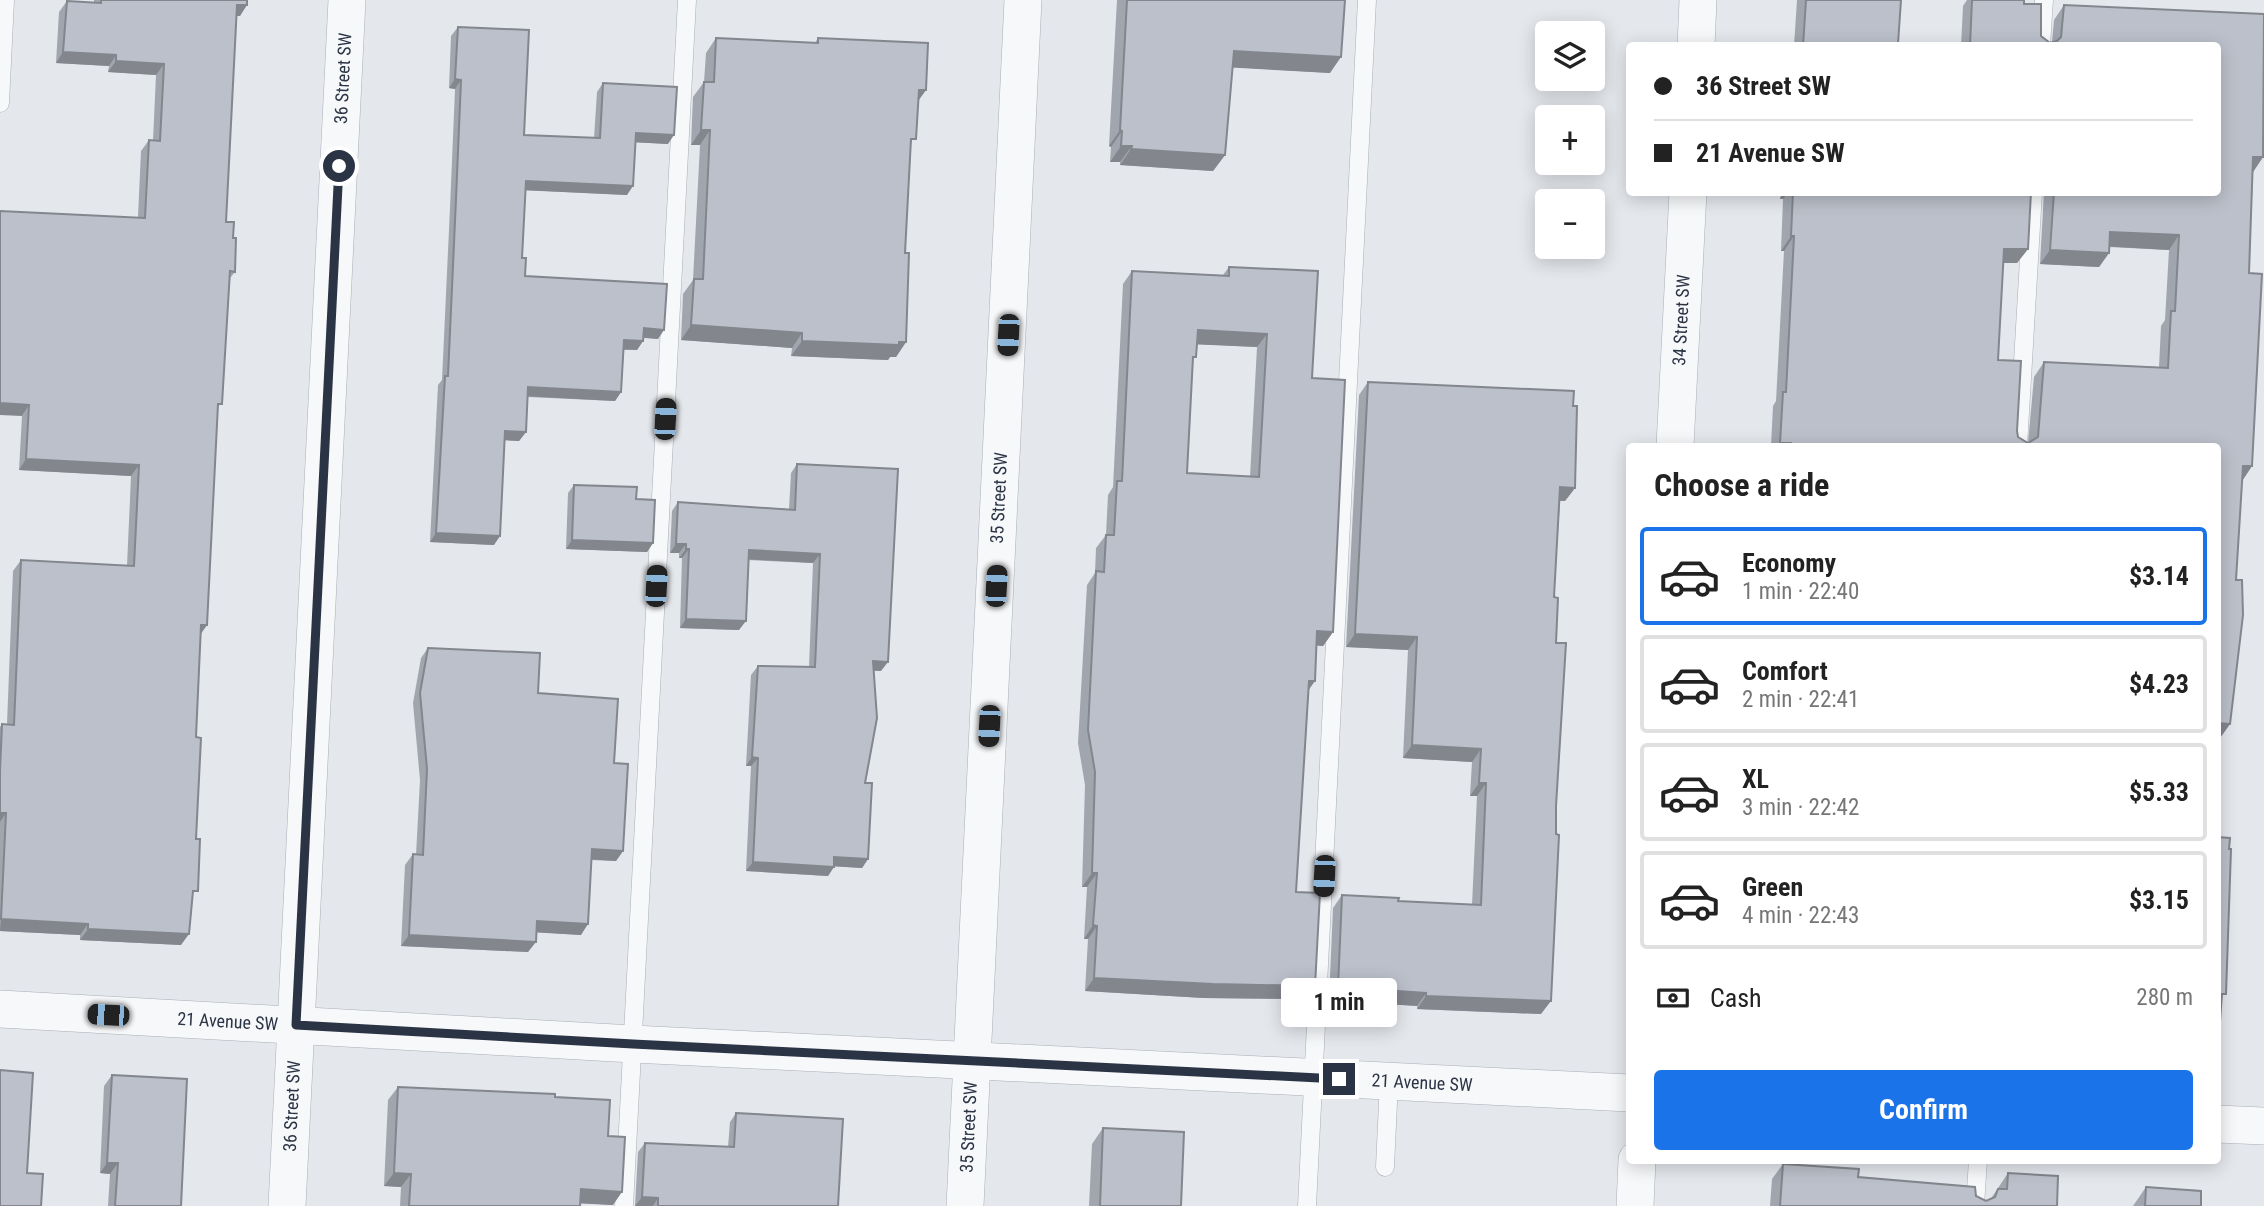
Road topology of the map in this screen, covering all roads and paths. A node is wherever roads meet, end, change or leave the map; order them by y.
1 (5, 0) edge
2 (347, 0) edge
3 (687, 0) edge
4 (1023, 0) edge
5 (1367, 0) edge
6 (1698, 0) edge
7 (2044, 0) edge
8 (1696, 42) edge
9 (2041, 42) edge
10 (0, 103) edge
11 (1688, 196) edge
12 (2033, 196) edge
13 (1675, 443) edge
14 (2018, 443) edge
15 (0, 1009) edge
16 (296, 1025) junction
17 (633, 1044) junction
18 (974, 1060) junction
19 (1314, 1077) junction
20 (1389, 1081) junction
21 (1626, 1093) edge
22 (2221, 1124) edge
23 (2264, 1126) edge
24 (1637, 1164) edge
25 (1978, 1164) edge
26 (1385, 1167) dead end
27 (287, 1206) edge
28 (624, 1206) edge
29 (965, 1206) edge
30 (1307, 1206) edge
31 (1635, 1206) edge
32 (1975, 1206) edge

1 - 10 lane
2 - 16 street, 36 Street SW
3 - 17 lane
4 - 18 street, 35 Street SW
5 - 19 lane
6 - 8 street
7 - 9 lane
11 - 13 street, 34 Street SW
12 - 14 lane
15 - 16 street, 21 Avenue SW
16 - 17 street, 21 Avenue SW
16 - 27 street, 36 Street SW
17 - 18 street, 21 Avenue SW
17 - 28 lane
18 - 19 street, 21 Avenue SW
18 - 29 street, 35 Street SW
19 - 20 street, 21 Avenue SW
19 - 30 lane
20 - 21 street, 21 Avenue SW
20 - 26 lane
22 - 23 street
24 - 31 street
25 - 32 lane

